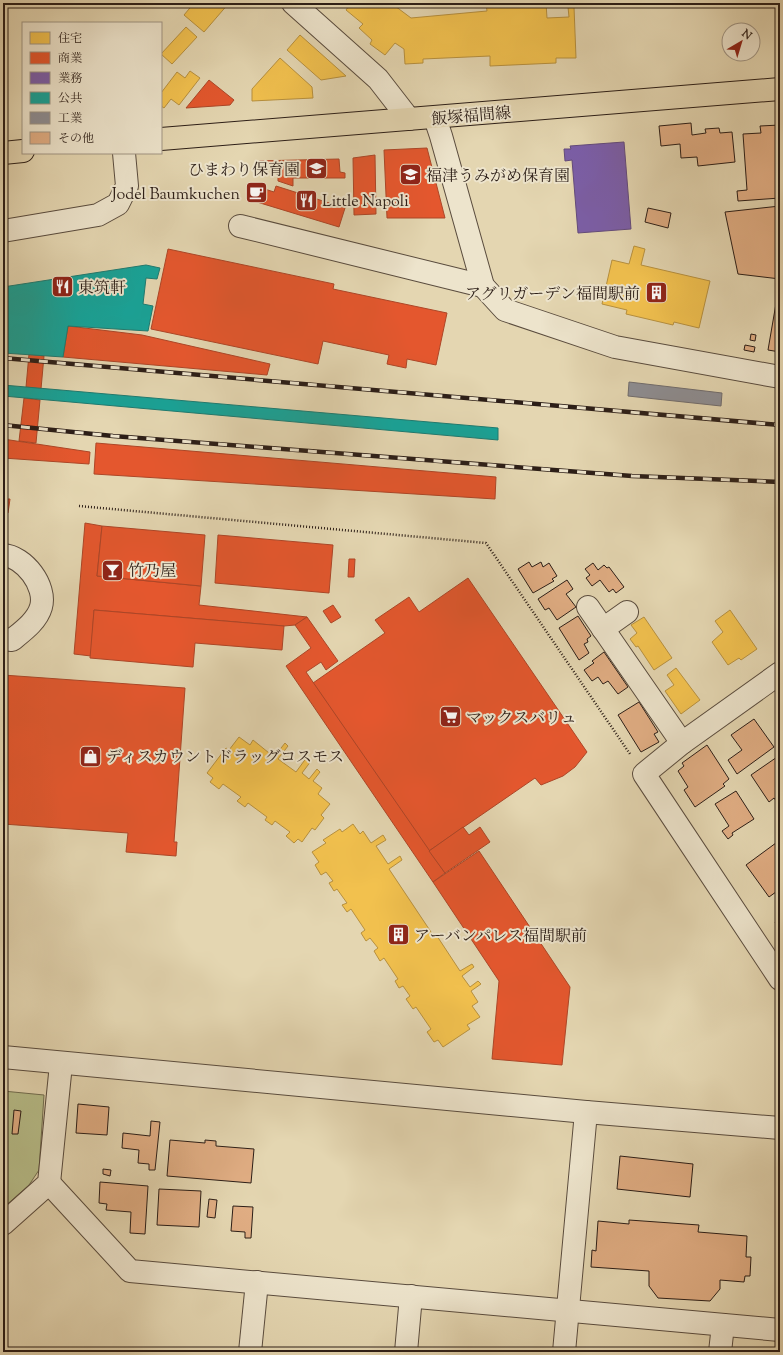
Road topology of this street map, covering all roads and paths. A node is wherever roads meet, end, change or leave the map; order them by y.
1 (293, 3) edge
2 (780, 89) edge
3 (435, 118) junction
4 (409, 119) junction
5 (162, 139) edge
6 (22, 151) edge
7 (3, 153) edge
8 (124, 154) edge
9 (240, 226) dead end
10 (3, 230) edge
11 (483, 286) junction
12 (780, 377) edge
13 (79, 506) dead end
14 (3, 555) edge
15 (588, 607) dead end
16 (627, 612) dead end
17 (603, 629) junction
18 (3, 640) edge
19 (780, 673) edge
20 (682, 743) junction
21 (644, 774) junction
22 (780, 979) edge
23 (3, 1057) edge
24 (61, 1064) junction
25 (586, 1112) junction
26 (780, 1128) edge
27 (49, 1183) junction
28 (3, 1224) edge
29 (257, 1282) junction
30 (411, 1296) junction
31 (567, 1310) junction
32 (723, 1325) junction
33 (780, 1330) edge
34 (250, 1352) edge
35 (406, 1352) edge
36 (564, 1352) edge
37 (720, 1352) edge

1 - 4 street
2 - 3 main road, 飯塚福間線
3 - 4 main road, 飯塚福間線
3 - 11 street
4 - 5 main road, 飯塚福間線
6 - 7 main road
8 - 10 street
9 - 11 street
11 - 12 street
13 - 21 path
14 - 18 street
15 - 17 street
16 - 17 street
17 - 20 street
19 - 20 street
20 - 21 street
21 - 22 street
23 - 24 street
24 - 25 street
24 - 27 street
25 - 26 street
25 - 31 street
27 - 28 street
27 - 29 street
29 - 30 street
29 - 34 street
30 - 31 street
30 - 35 street
31 - 32 street
31 - 36 street
32 - 33 street
32 - 37 street

